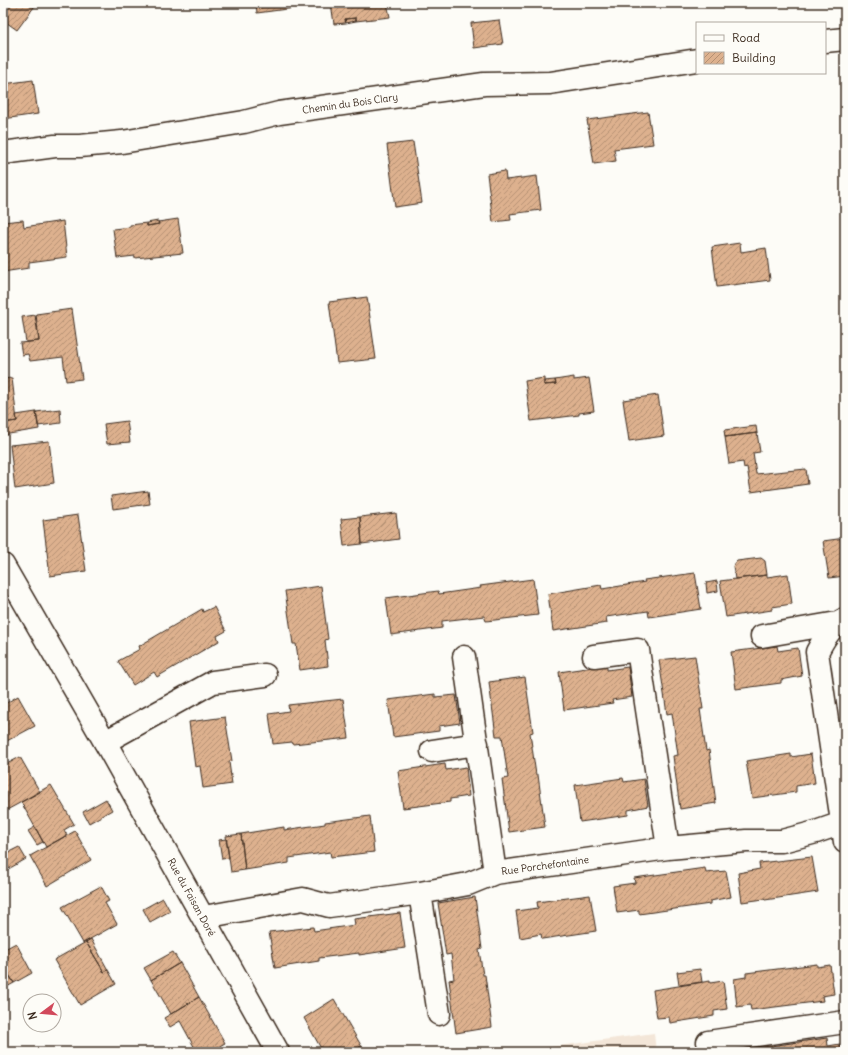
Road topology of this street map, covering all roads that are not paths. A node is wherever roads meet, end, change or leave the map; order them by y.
1 (845, 40) edge
2 (826, 41) edge
3 (696, 60) edge
4 (3, 153) edge
5 (3, 565) edge
6 (841, 621) edge
7 (762, 636) dead end
8 (594, 656) dead end
9 (464, 657) dead end
10 (265, 675) dead end
11 (105, 742) junction
12 (477, 744) junction
13 (432, 751) dead end
14 (844, 833) edge
15 (668, 848) junction
16 (495, 872) junction
17 (420, 893) junction
18 (204, 917) junction
19 (439, 1014) dead end
20 (845, 1022) edge
21 (708, 1042) dead end
22 (278, 1052) edge

1 - 2 street
3 - 4 street, Chemin du Bois Clary
5 - 11 street, Rue du Faisan Doré
6 - 7 street, Rue Porchefontaine
6 - 14 street, Rue Porchefontaine
8 - 15 street
9 - 12 street
10 - 11 street
11 - 18 street, Rue du Faisan Doré
12 - 13 street
12 - 16 street
14 - 15 street, Rue Porchefontaine
15 - 16 street, Rue Porchefontaine
16 - 17 street, Rue Porchefontaine
17 - 18 street, Rue Porchefontaine
17 - 19 street
18 - 22 street, Rue du Faisan Doré
20 - 21 street

